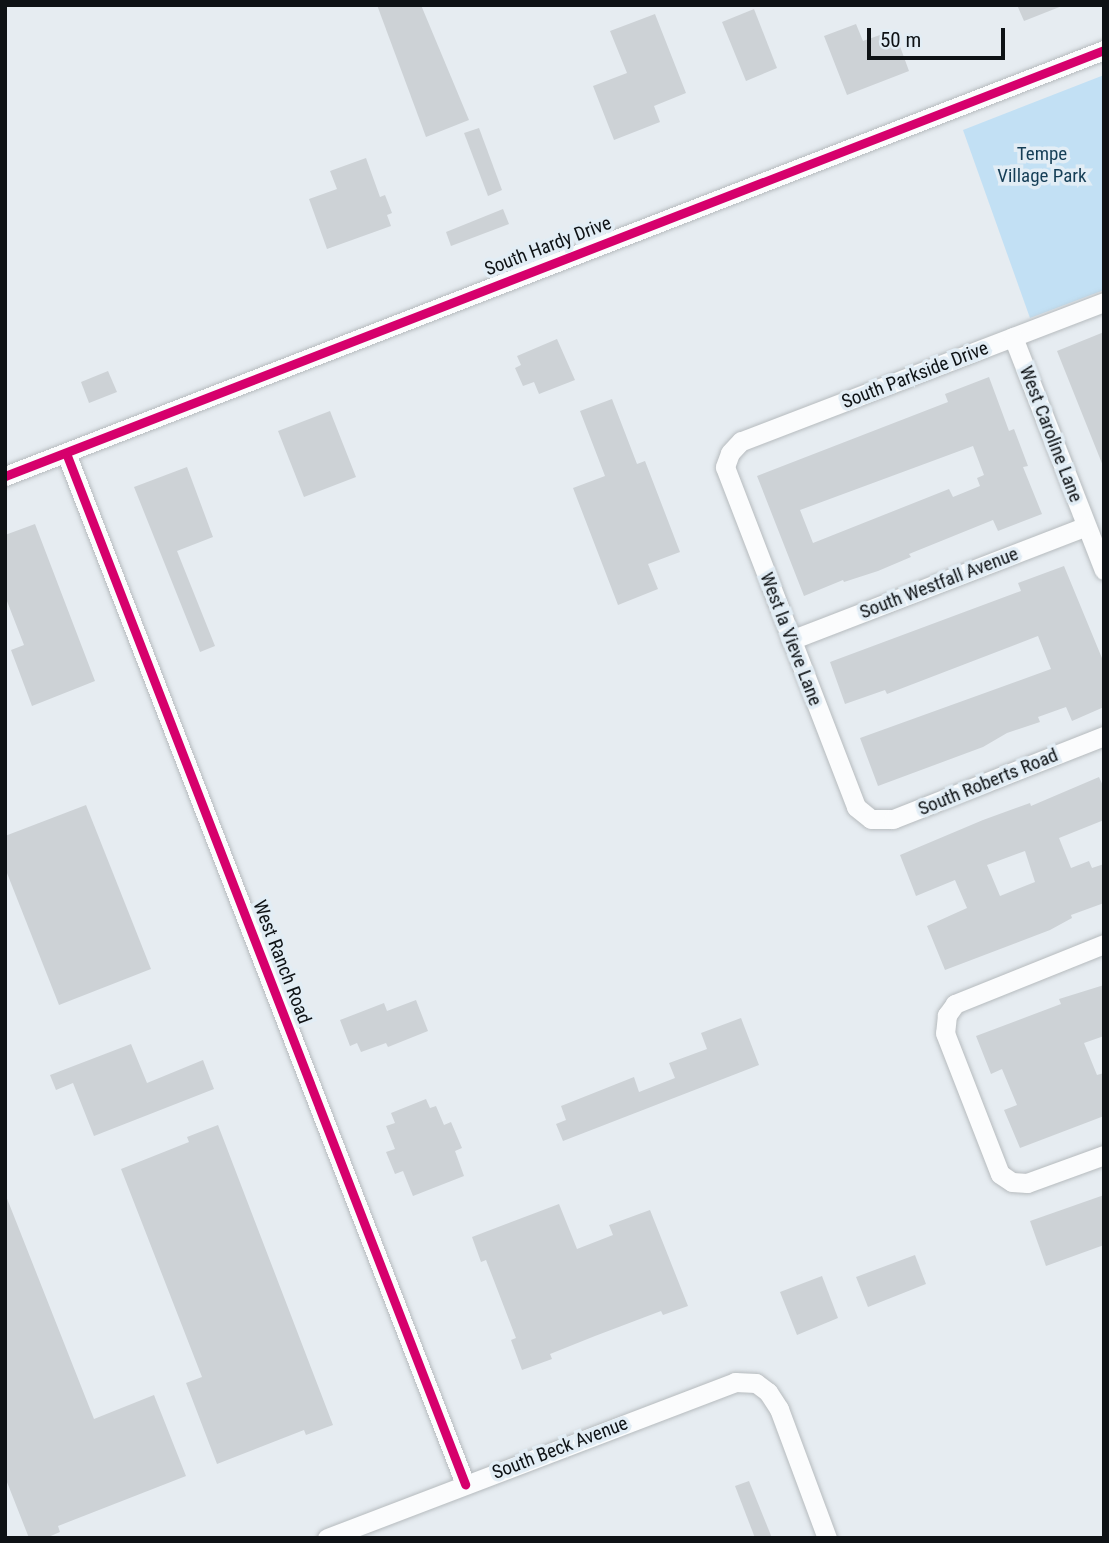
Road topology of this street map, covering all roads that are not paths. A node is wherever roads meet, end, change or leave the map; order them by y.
1 (1104, 50) edge
2 (1104, 302) edge
3 (1013, 337) junction
4 (66, 453) junction
5 (730, 453) joint
6 (5, 476) edge
7 (1086, 526) junction
8 (1104, 570) edge
9 (791, 640) junction
10 (1104, 736) edge
11 (871, 819) joint
12 (1104, 944) edge
13 (1104, 1155) edge
14 (465, 1484) junction
15 (327, 1538) edge
16 (827, 1538) edge

1 - 4 street, South Hardy Drive
2 - 3 street, South Parkside Drive
3 - 5 street, South Parkside Drive
3 - 7 street, West Caroline Lane
4 - 6 street, South Hardy Drive
4 - 14 street, West Ranch Road
5 - 9 street, West la Vieve Lane
7 - 8 street, West Caroline Lane
7 - 9 street, South Westfall Avenue
9 - 11 street, West la Vieve Lane
10 - 11 street, South Roberts Road
12 - 13 street
14 - 15 street, South Beck Avenue
14 - 16 street, South Beck Avenue

